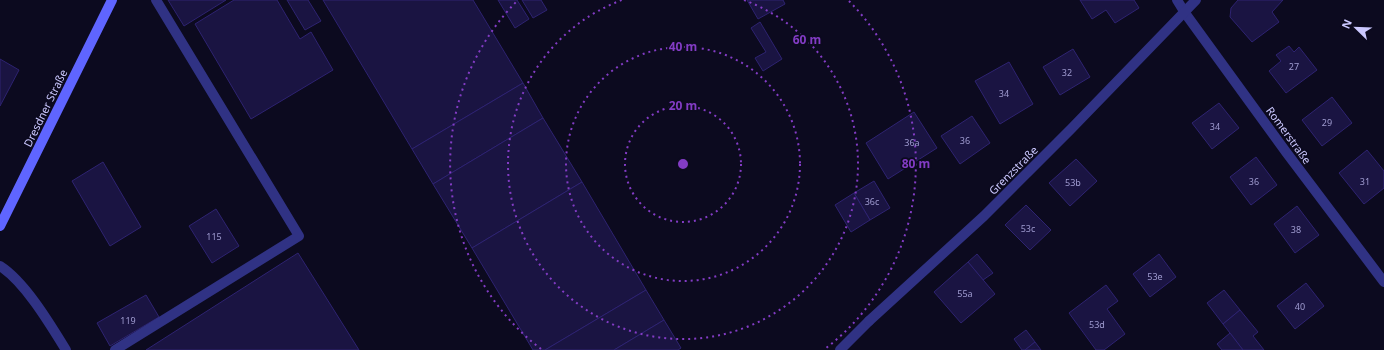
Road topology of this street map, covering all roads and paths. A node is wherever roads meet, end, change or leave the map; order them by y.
1 (112, 0) edge
2 (156, 0) edge
3 (1177, 0) edge
4 (1196, 0) edge
5 (1185, 13) junction
6 (0, 226) edge
7 (0, 266) edge
8 (1384, 282) edge
9 (66, 350) edge
10 (115, 350) edge
11 (840, 350) edge

1 - 6 main road, Dresdner Straße
2 - 10 street
3 - 5 street, Romerstraße
4 - 5 street, Grenzstraße
5 - 8 street, Romerstraße
5 - 11 street, Grenzstraße
7 - 9 street

